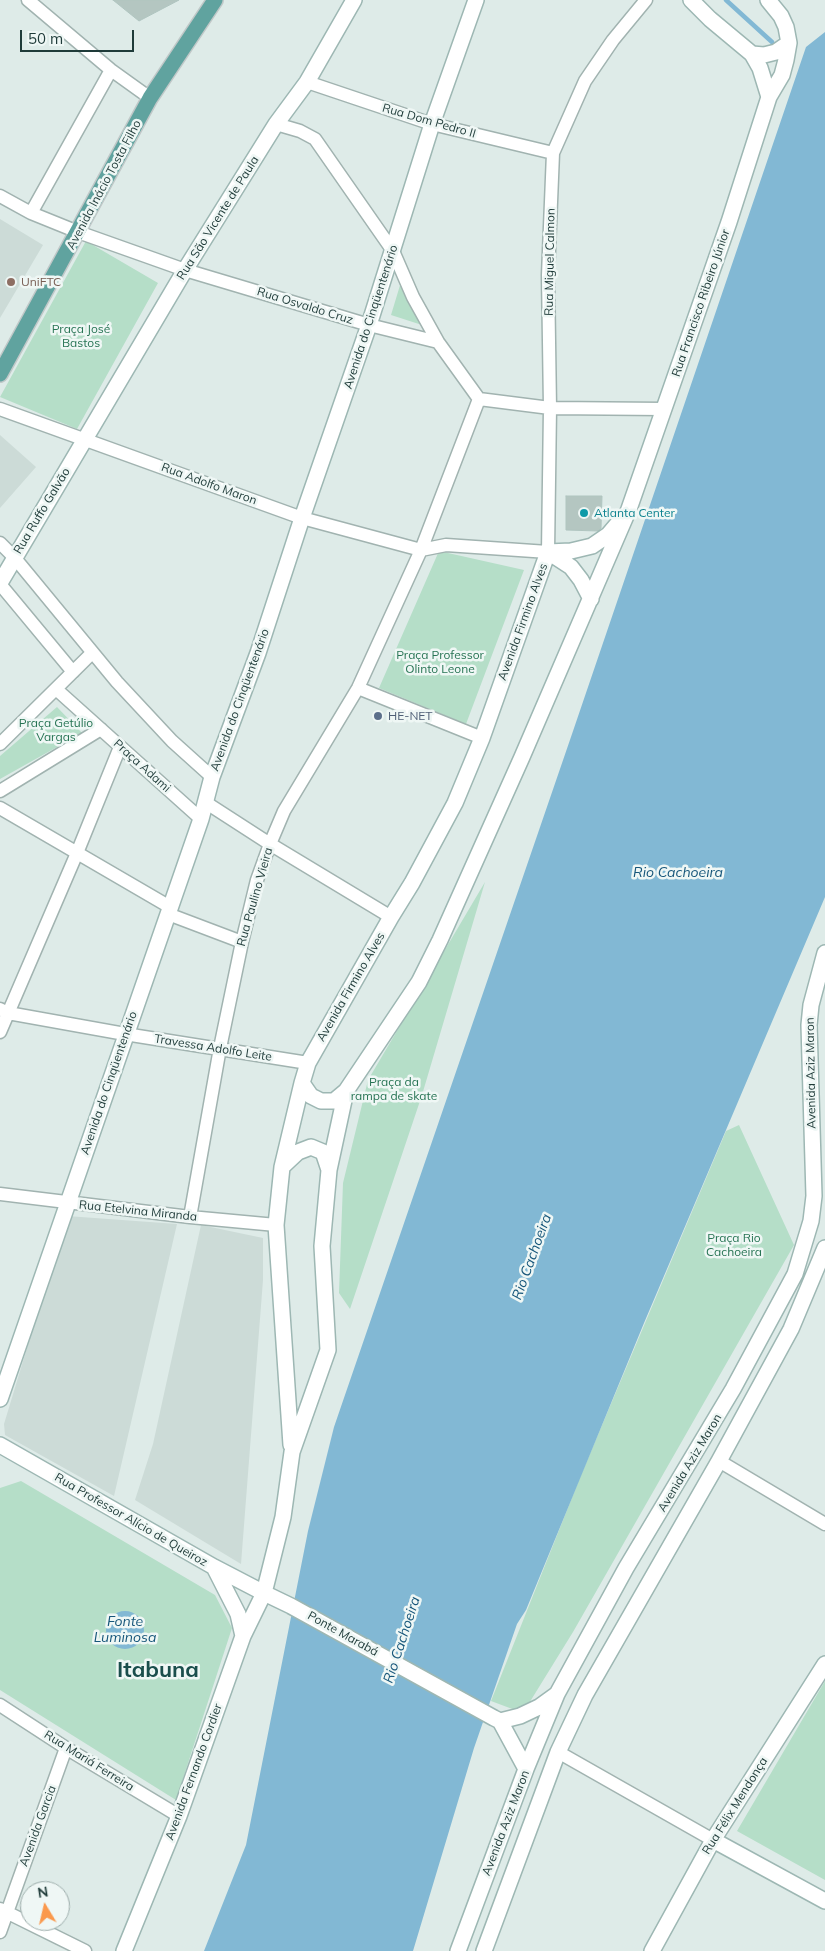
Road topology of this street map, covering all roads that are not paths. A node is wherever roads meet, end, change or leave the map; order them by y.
1 (28, 0) edge
2 (215, 0) edge
3 (354, 0) edge
4 (476, 0) edge
5 (646, 0) edge
6 (691, 0) edge
7 (768, 0) edge
8 (789, 43) junction
9 (752, 54) junction
10 (111, 70) junction
11 (307, 82) junction
12 (769, 97) junction
13 (150, 98) junction
14 (276, 124) junction
15 (432, 124) junction
16 (553, 153) junction
17 (0, 196) edge
18 (31, 213) junction
19 (78, 232) junction
20 (393, 251) junction
21 (186, 270) junction
22 (369, 325) junction
23 (438, 342) junction
24 (0, 374) edge
25 (479, 399) junction
26 (550, 408) junction
27 (0, 409) edge
28 (664, 409) junction
29 (86, 440) junction
30 (629, 509) junction
31 (302, 518) junction
32 (0, 544) edge
33 (421, 550) junction
34 (548, 552) junction
35 (14, 557) junction
36 (0, 584) edge
37 (591, 599) junction
38 (92, 653) junction
39 (73, 672) junction
40 (358, 688) junction
41 (56, 689) junction
42 (100, 729) junction
43 (482, 738) junction
44 (0, 744) edge
45 (120, 747) junction
46 (212, 777) junction
47 (0, 791) edge
48 (206, 802) junction
49 (0, 808) edge
50 (201, 819) junction
51 (270, 844) junction
52 (77, 853) junction
53 (169, 910) junction
54 (391, 917) junction
55 (242, 942) junction
56 (825, 953) edge
57 (4, 1011) edge
58 (0, 1032) edge
59 (125, 1034) junction
60 (220, 1048) junction
61 (308, 1063) junction
62 (302, 1083) junction
63 (346, 1091) junction
64 (282, 1167) junction
65 (330, 1170) junction
66 (0, 1194) edge
67 (68, 1203) junction
68 (190, 1217) junction
69 (276, 1225) junction
70 (825, 1248) edge
71 (0, 1398) edge
72 (0, 1445) edge
73 (292, 1452) junction
74 (719, 1461) junction
75 (825, 1524) edge
76 (214, 1567) junction
77 (264, 1593) junction
78 (243, 1636) junction
79 (825, 1664) edge
80 (557, 1694) junction
81 (0, 1705) edge
82 (497, 1719) junction
83 (66, 1748) junction
84 (558, 1752) junction
85 (526, 1769) junction
86 (179, 1816) junction
87 (713, 1840) junction
88 (825, 1901) edge
89 (4, 1911) edge
90 (0, 1932) edge
91 (85, 1951) edge
92 (124, 1951) edge
93 (458, 1951) edge
94 (484, 1951) edge
95 (652, 1951) edge

1 - 10 street
2 - 13 main road, Avenida Inácio Tosta Filho
3 - 11 main road, Rua São Vicente de Paula
4 - 15 main road, Avenida do Cinqüentenário
5 - 16 street, Rua Miguel Calmon
6 - 9 main road
7 - 8 main road
8 - 9 main road
8 - 12 main road, Rua Francisco Ribeiro Júnior
9 - 12 main road
10 - 13 street
10 - 18 street
11 - 14 main road, Rua São Vicente de Paula
11 - 15 street, Rua Dom Pedro II
12 - 28 main road, Rua Francisco Ribeiro Júnior
13 - 19 main road, Avenida Inácio Tosta Filho
14 - 20 street
14 - 21 main road, Rua São Vicente de Paula
15 - 16 street, Rua Dom Pedro II
15 - 20 main road, Avenida do Cinqüentenário
16 - 26 street, Rua Miguel Calmon
17 - 18 street
18 - 19 street
19 - 21 street
19 - 24 main road, Avenida Inácio Tosta Filho
20 - 22 main road, Avenida do Cinqüentenário
20 - 23 street
21 - 22 street, Rua Osvaldo Cruz
21 - 29 main road, Rua São Vicente de Paula
22 - 23 street, Rua Osvaldo Cruz
22 - 31 main road, Avenida do Cinqüentenário
23 - 25 street
25 - 26 street
25 - 33 street, Rua Paulino Vieira
26 - 28 street
26 - 34 street, Rua Miguel Calmon
27 - 29 street, Rua Adolfo Maron
28 - 30 main road, Rua Francisco Ribeiro Júnior
29 - 31 street, Rua Adolfo Maron
29 - 35 main road, Rua Ruffo Galvão
30 - 34 main road, Rua Francisco Ribeiro Júnior
30 - 37 main road, Rua Francisco Ribeiro Júnior
31 - 33 street, Rua Adolfo Maron
31 - 46 main road, Avenida do Cinqüentenário
32 - 35 street
33 - 34 street
33 - 40 street, Rua Paulino Vieira
34 - 37 main road
34 - 43 main road, Avenida Firmino Alves
35 - 36 main road, Rua Ruffo Galvão
35 - 38 street
36 - 39 street
37 - 63 main road, Avenida Firmino Alves
38 - 39 street
38 - 46 street
39 - 41 street
40 - 43 street
40 - 51 street, Rua Paulino Vieira
41 - 42 street, Praça Adami
41 - 44 street
42 - 45 street, Praça Adami
42 - 47 street
43 - 54 main road, Avenida Firmino Alves
45 - 50 street, Praça Adami
45 - 52 street
46 - 48 main road, Avenida do Cinqüentenário
48 - 50 main road, Avenida do Cinqüentenário
48 - 51 street
49 - 52 street
50 - 53 main road, Avenida do Cinqüentenário
51 - 54 street
51 - 55 street, Rua Paulino Vieira
52 - 53 street
52 - 57 street
53 - 55 street
53 - 59 main road, Avenida do Cinqüentenário
54 - 61 main road, Avenida Firmino Alves
55 - 60 street, Rua Paulino Vieira
56 - 80 main road, Avenida Aziz Maron
57 - 58 street
57 - 59 street, Travessa Adolfo Leite
59 - 60 street, Travessa Adolfo Leite
59 - 67 main road, Avenida do Cinqüentenário
60 - 61 street, Travessa Adolfo Leite
60 - 68 street, Rua Paulino Vieira
61 - 62 main road, Avenida Firmino Alves
62 - 63 main road
62 - 64 main road, Avenida Firmino Alves
63 - 65 main road, Avenida Firmino Alves
64 - 65 main road
64 - 69 main road, Avenida Firmino Alves
65 - 73 main road, Avenida Firmino Alves
66 - 67 street, Rua Etelvina Miranda
67 - 68 street, Rua Etelvina Miranda
67 - 71 main road, Avenida do Cinqüentenário
68 - 69 street, Rua Etelvina Miranda
69 - 73 main road, Avenida Firmino Alves
70 - 74 main road, Avenida Aziz Maron
72 - 76 main road, Rua Professor Alício de Queiroz
73 - 77 main road, Avenida Firmino Alves
74 - 75 street
74 - 84 main road, Avenida Aziz Maron
76 - 77 main road, Rua Professor Alício de Queiroz
76 - 78 main road
77 - 78 main road, Avenida Fernando Cordier
77 - 82 main road, Ponte Marabá
78 - 86 main road, Avenida Fernando Cordier
79 - 87 main road, Rua Félix Mendonça
80 - 82 main road
80 - 85 main road, Avenida Aziz Maron
81 - 83 street, Rua Mariá Ferreira
82 - 85 main road
83 - 86 street, Rua Mariá Ferreira
83 - 89 street, Avenida Garcia
84 - 87 street
84 - 94 main road, Avenida Aziz Maron
85 - 93 main road, Avenida Aziz Maron
86 - 92 main road, Avenida Fernando Cordier
87 - 88 main road
87 - 95 main road, Rua Félix Mendonça
89 - 90 street, Avenida Garcia
89 - 91 street

